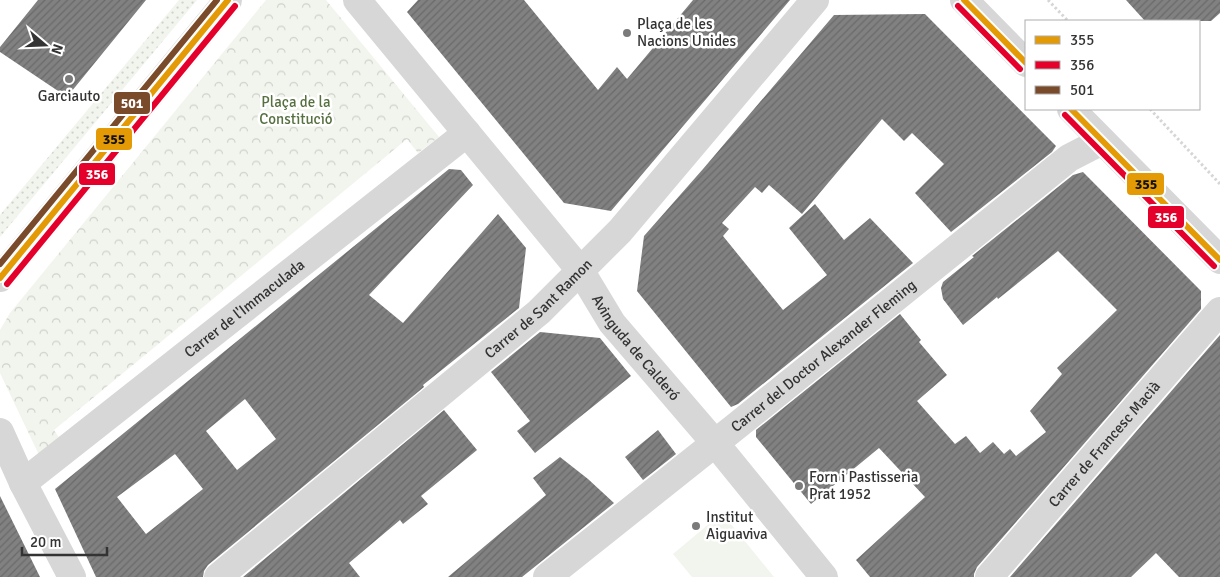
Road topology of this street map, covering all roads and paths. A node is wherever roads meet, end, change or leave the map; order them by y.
1 (228, 0) edge
2 (357, 0) edge
3 (815, 0) edge
4 (964, 0) edge
5 (1048, 0) edge
6 (1067, 20) edge
7 (1025, 63) edge
8 (1072, 110) edge
9 (1151, 110) edge
10 (467, 133) junction
11 (1102, 140) junction
12 (1220, 184) edge
13 (1220, 260) edge
14 (580, 270) junction
15 (0, 278) edge
16 (1220, 311) edge
17 (0, 432) edge
18 (715, 443) junction
19 (23, 483) junction
20 (72, 577) edge
21 (218, 577) edge
22 (547, 577) edge
23 (824, 577) edge
24 (989, 577) edge

1 - 15 street
2 - 10 street, Avinguda de Calderó
3 - 14 street, Carrer de Sant Ramon
4 - 7 street
5 - 6 path
8 - 11 street
9 - 12 path
10 - 14 street, Avinguda de Calderó
10 - 19 street, Carrer de l'Immaculada
11 - 13 street
11 - 18 street, Carrer del Doctor Alexander Fleming
14 - 18 street, Avinguda de Calderó
14 - 21 street, Carrer de Sant Ramon
16 - 24 street, Carrer de Francesc Macià
17 - 19 street
18 - 22 street, Carrer del Doctor Alexander Fleming
18 - 23 street, Avinguda de Calderó
19 - 20 street

